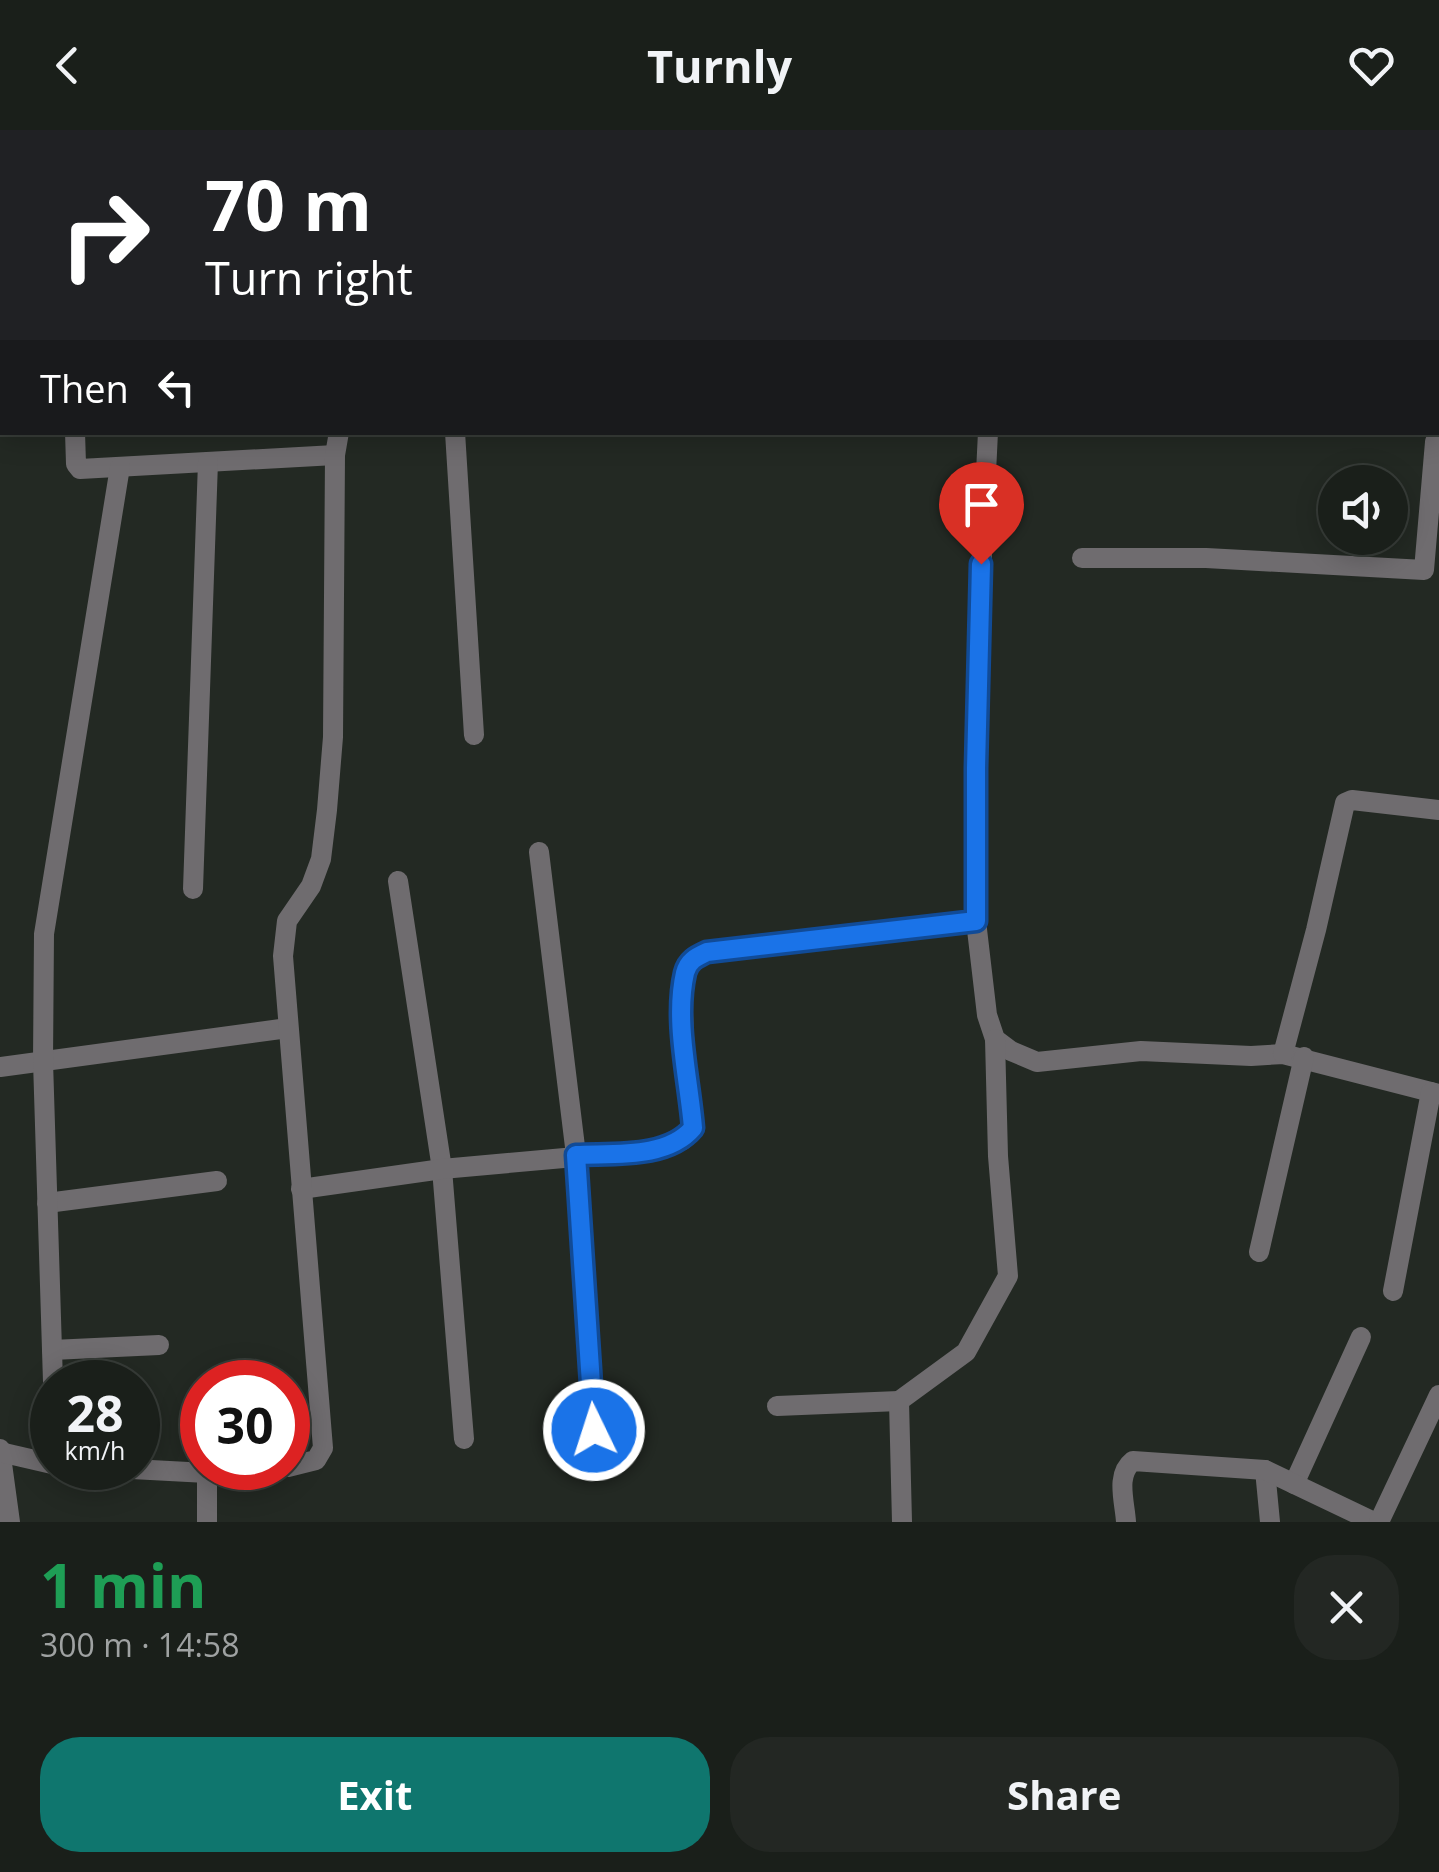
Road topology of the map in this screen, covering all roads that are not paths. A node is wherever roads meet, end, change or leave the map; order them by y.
1 (74, 435) edge
2 (338, 435) edge
3 (455, 435) edge
4 (988, 435) edge
5 (1438, 435) edge
6 (335, 455) junction
7 (208, 462) junction
8 (120, 468) junction
9 (1082, 558) dead end
10 (474, 735) dead end
11 (1439, 810) edge
12 (539, 852) dead end
13 (398, 881) dead end
14 (193, 889) dead end
15 (976, 921) junction
16 (288, 1028) junction
17 (995, 1039) junction
18 (1283, 1054) junction
19 (1304, 1057) junction
20 (43, 1061) junction
21 (0, 1067) edge
22 (1435, 1093) edge
23 (576, 1155) junction
24 (442, 1169) junction
25 (217, 1181) dead end
26 (301, 1189) junction
27 (48, 1203) junction
28 (1259, 1252) dead end
29 (1393, 1291) dead end
30 (1361, 1337) dead end
31 (160, 1345) dead end
32 (52, 1350) junction
33 (52, 1360) edge
34 (899, 1400) junction
35 (1437, 1404) edge
36 (777, 1406) dead end
37 (594, 1430) dead end
38 (464, 1438) dead end
39 (0, 1451) edge
40 (30, 1458) edge
41 (310, 1461) edge
42 (1265, 1470) junction
43 (1294, 1484) junction
44 (207, 1490) edge
45 (10, 1522) edge
46 (207, 1522) edge
47 (902, 1522) edge
48 (1126, 1522) edge
49 (1270, 1522) edge
50 (1376, 1522) edge

1 - 8 street
2 - 6 street
3 - 10 street
4 - 15 street
5 - 9 street
6 - 7 street
6 - 16 street
7 - 8 street
7 - 14 street
8 - 20 street
11 - 18 street
12 - 23 street
13 - 24 street
15 - 17 street
15 - 23 street
16 - 20 street
16 - 26 street
17 - 18 street
17 - 34 street
18 - 19 street
19 - 22 street
19 - 28 street
20 - 21 street
20 - 27 street
22 - 29 street
23 - 24 street
23 - 37 street
24 - 26 street
24 - 38 street
25 - 27 street
26 - 41 street
27 - 32 street
30 - 43 street
31 - 32 street
32 - 33 street
34 - 36 street
34 - 47 street
35 - 50 street
39 - 40 street
39 - 45 street
42 - 43 street
42 - 48 street
42 - 49 street
43 - 50 street
44 - 46 street

